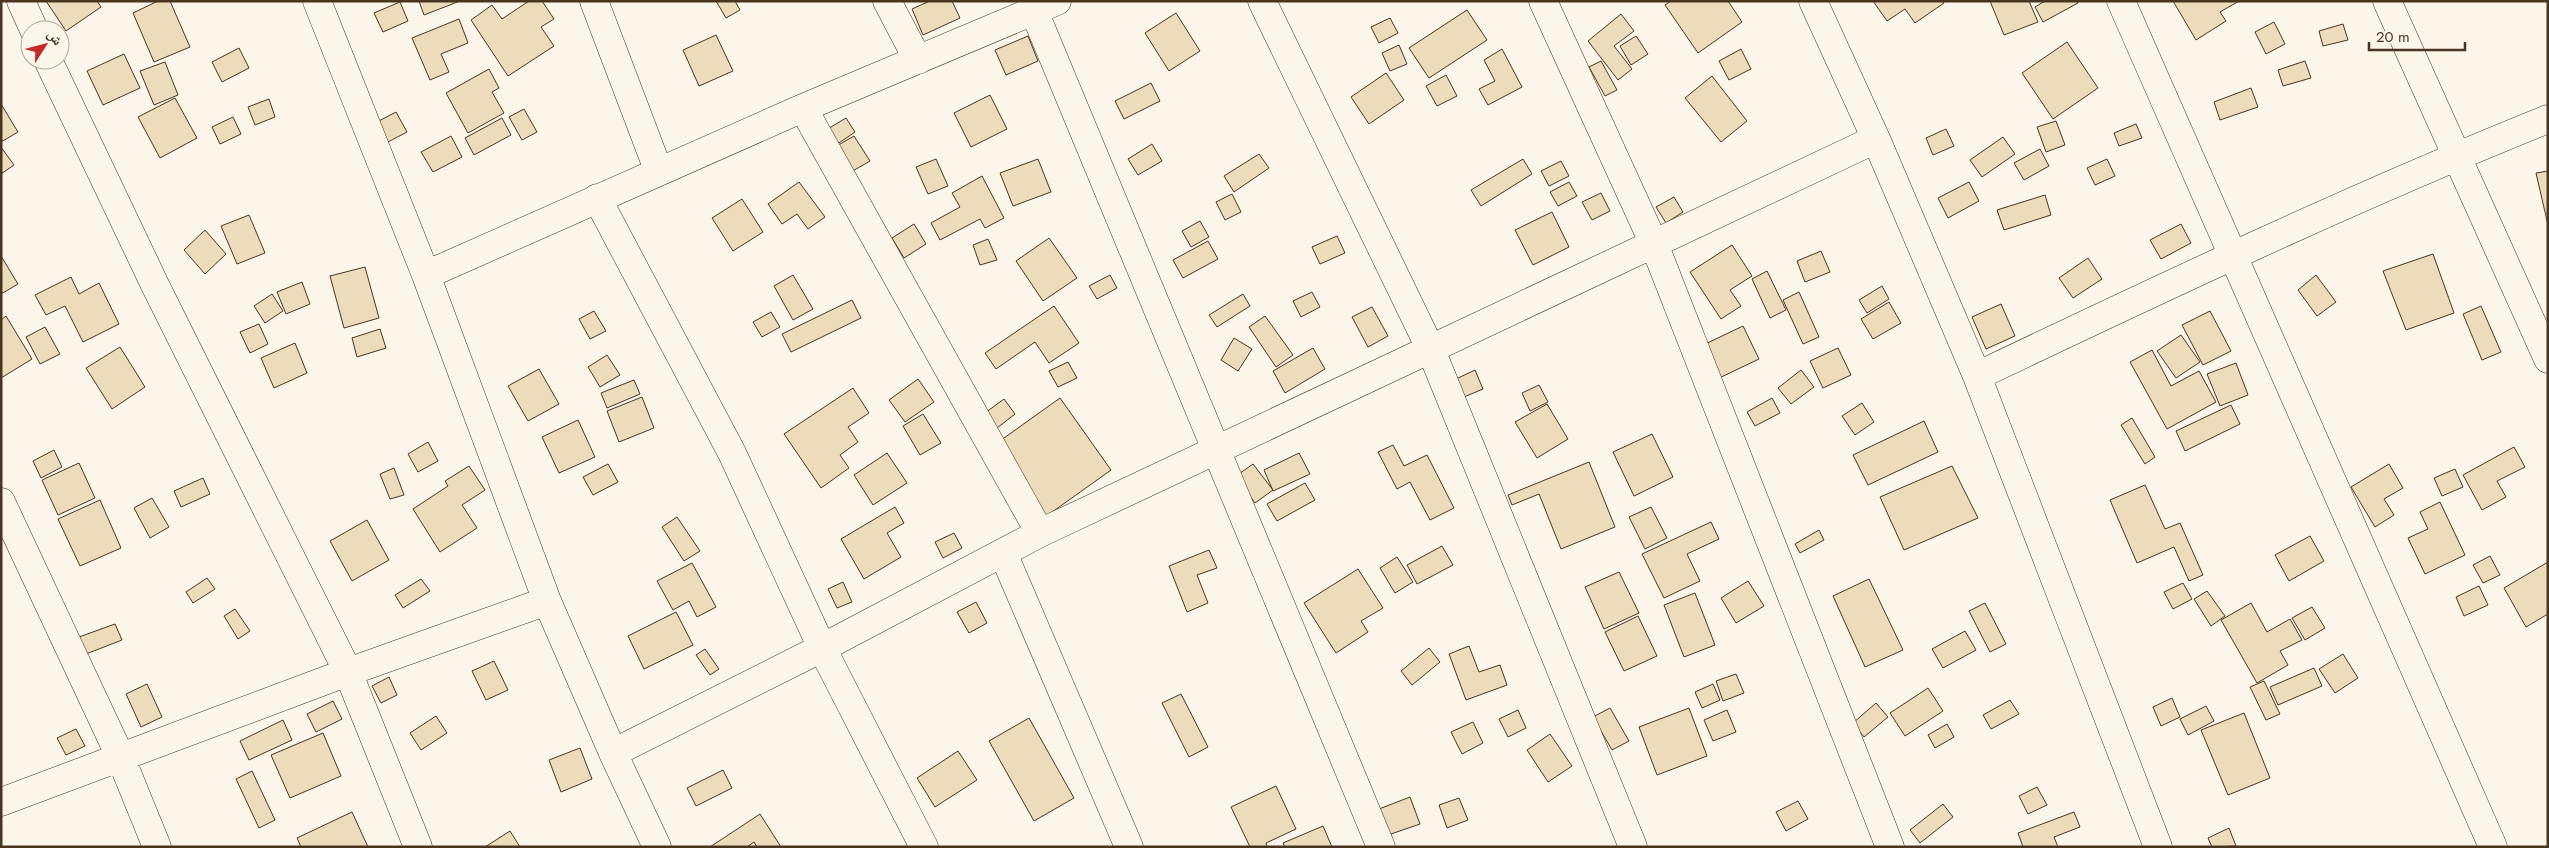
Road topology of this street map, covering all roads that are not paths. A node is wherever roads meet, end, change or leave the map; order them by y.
1 (21, 1) edge
2 (317, 1) edge
3 (594, 1) edge
4 (888, 1) edge
5 (1262, 1) edge
6 (1543, 1) edge
7 (1813, 1) edge
8 (2120, 1) edge
9 (2387, 1) edge
10 (1046, 6) edge
11 (30, 20) edge
12 (918, 60) junction
13 (53, 70) edge
14 (803, 108) junction
15 (2548, 118) edge
16 (1876, 139) junction
17 (2455, 156) junction
18 (659, 172) junction
19 (597, 198) junction
20 (1654, 244) junction
21 (2232, 254) junction
22 (426, 275) junction
23 (1431, 350) junction
24 (2548, 359) edge
25 (1977, 376) junction
26 (1218, 449) junction
27 (1, 502) edge
28 (1040, 533) junction
29 (1002, 553) junction
30 (547, 601) junction
31 (822, 648) junction
32 (348, 672) junction
33 (613, 753) junction
34 (120, 756) junction
35 (1, 802) edge
36 (157, 847) edge
37 (418, 847) edge
38 (657, 847) edge
39 (924, 847) edge
40 (1129, 847) edge
41 (1381, 847) edge
42 (1633, 847) edge
43 (1890, 847) edge
44 (2158, 847) edge
45 (2493, 847) edge

1 - 11 street
2 - 22 street
3 - 18 street
4 - 12 street
5 - 23 street
6 - 20 street
7 - 16 street
8 - 21 street
9 - 17 street
10 - 12 street
10 - 26 street
12 - 14 street
13 - 32 street
14 - 18 street
14 - 28 street
15 - 17 street
16 - 20 street
16 - 25 street
17 - 21 street
17 - 24 street
18 - 19 street
19 - 22 street
19 - 31 street
20 - 23 street
20 - 43 street
21 - 25 street
21 - 45 street
22 - 30 street
23 - 26 street
23 - 42 street
25 - 44 street
26 - 28 street
26 - 41 street
27 - 34 street
28 - 29 street
29 - 31 street
29 - 40 street
30 - 32 street
30 - 33 street
31 - 33 street
31 - 39 street
32 - 34 street
32 - 37 street
33 - 38 street
34 - 35 street
34 - 36 street

